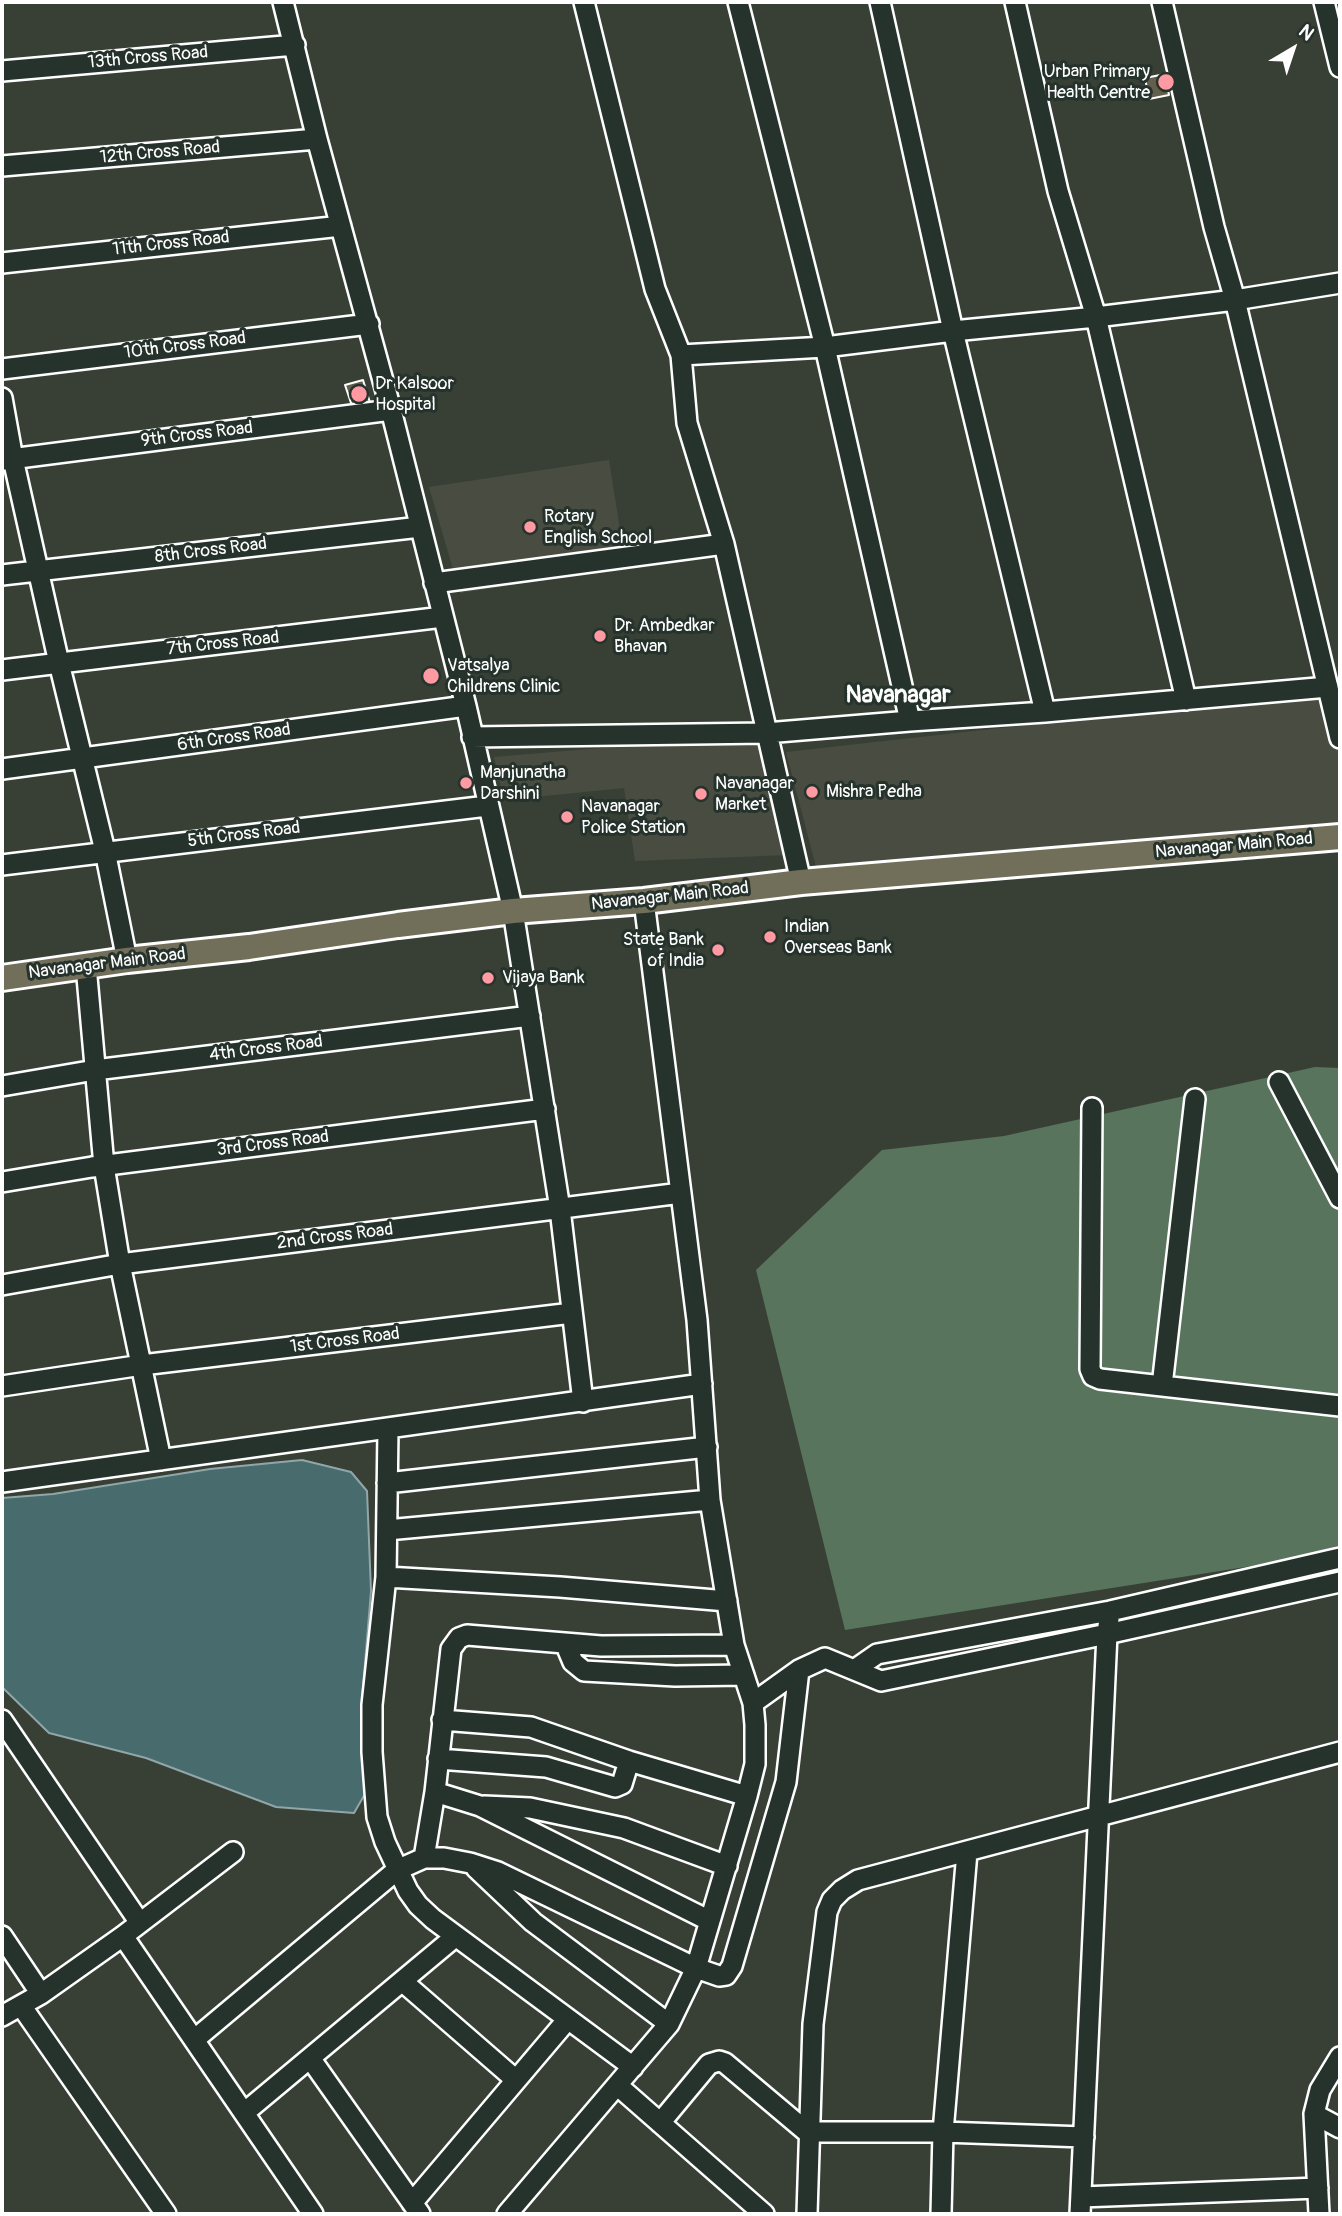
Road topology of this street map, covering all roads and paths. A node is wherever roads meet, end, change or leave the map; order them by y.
1 (283, 2) edge
2 (584, 2) edge
3 (738, 2) edge
4 (880, 2) edge
5 (1015, 2) edge
6 (1162, 2) edge
7 (1324, 2) edge
8 (295, 45) junction
9 (1340, 67) edge
10 (2, 71) edge
11 (317, 139) junction
12 (2, 166) edge
13 (341, 226) junction
14 (2, 263) edge
15 (1340, 283) edge
16 (1235, 300) junction
17 (1096, 317) junction
18 (369, 324) junction
19 (953, 331) junction
20 (824, 348) junction
21 (681, 355) junction
22 (2, 369) edge
23 (2, 398) edge
24 (391, 410) junction
25 (7, 460) edge
26 (419, 527) junction
27 (724, 544) junction
28 (38, 571) junction
29 (2, 575) edge
30 (434, 583) junction
31 (443, 617) junction
32 (59, 663) junction
33 (2, 670) edge
34 (1328, 687) junction
35 (1186, 700) junction
36 (466, 706) junction
37 (1045, 712) junction
38 (910, 721) junction
39 (766, 733) junction
40 (472, 737) junction
41 (1340, 738) edge
42 (84, 759) junction
43 (2, 769) edge
44 (487, 806) junction
45 (1340, 837) edge
46 (105, 851) junction
47 (2, 865) edge
48 (801, 882) junction
49 (644, 901) junction
50 (513, 911) junction
51 (127, 960) junction
52 (86, 966) junction
53 (2, 978) edge
54 (530, 1016) junction
55 (95, 1070) junction
56 (1279, 1083) dead end
57 (2, 1086) edge
58 (1195, 1099) dead end
59 (1092, 1108) dead end
60 (545, 1109) junction
61 (89, 1168) junction
62 (2, 1182) edge
63 (681, 1193) junction
64 (1340, 1198) edge
65 (561, 1209) junction
66 (108, 1267) junction
67 (2, 1285) edge
68 (572, 1313) junction
69 (132, 1367) junction
70 (702, 1384) junction
71 (2, 1386) edge
72 (1162, 1386) junction
73 (583, 1402) junction
74 (1340, 1406) edge
75 (388, 1429) junction
76 (707, 1447) junction
77 (150, 1462) junction
78 (2, 1482) edge
79 (387, 1483) junction
80 (710, 1500) junction
81 (387, 1530) junction
82 (1340, 1558) edge
83 (386, 1577) junction
84 (1340, 1582) edge
85 (727, 1601) junction
86 (1110, 1611) junction
87 (1107, 1634) junction
88 (565, 1643) junction
89 (734, 1645) junction
90 (799, 1670) junction
91 (854, 1670) junction
92 (744, 1675) junction
93 (753, 1703) junction
94 (2, 1720) edge
95 (442, 1720) junction
96 (1340, 1752) edge
97 (438, 1759) junction
98 (629, 1761) junction
99 (435, 1791) junction
100 (747, 1796) junction
101 (480, 1806) junction
102 (1098, 1816) junction
103 (233, 1852) dead end
104 (967, 1852) junction
105 (424, 1858) junction
106 (470, 1863) junction
107 (727, 1866) junction
108 (397, 1870) junction
109 (710, 1921) junction
110 (140, 1923) junction
111 (2, 1936) edge
112 (123, 1936) junction
113 (456, 1936) junction
114 (696, 1968) junction
115 (402, 1981) junction
116 (41, 1994) junction
117 (22, 2007) junction
118 (2, 2016) edge
119 (568, 2019) junction
120 (669, 2024) junction
121 (194, 2040) junction
122 (1340, 2057) edge
123 (310, 2058) junction
124 (633, 2067) junction
125 (516, 2080) junction
126 (617, 2085) junction
127 (244, 2113) junction
128 (1314, 2115) junction
129 (660, 2123) junction
130 (1340, 2128) edge
131 (807, 2132) junction
132 (943, 2132) junction
133 (1083, 2137) junction
134 (1318, 2188) junction
135 (1080, 2206) edge
136 (416, 2208) edge
137 (166, 2214) edge
138 (313, 2214) edge
139 (507, 2214) edge
140 (764, 2214) edge
141 (807, 2214) edge
142 (941, 2214) edge
143 (1319, 2214) edge

1 - 8 street
2 - 21 street
3 - 20 street
4 - 19 street
5 - 17 street
6 - 16 street
7 - 9 street
8 - 10 street, 13th Cross Road
8 - 11 street
11 - 12 street, 12th Cross Road
11 - 13 street
13 - 14 street, 11th Cross Road
13 - 18 street
15 - 16 street
16 - 17 street
16 - 34 street
17 - 19 street
17 - 35 street
18 - 22 street, 10th Cross Road
18 - 24 street
19 - 20 street
19 - 37 street
20 - 21 street
20 - 38 street
21 - 27 street
23 - 25 street
24 - 25 street, 9th Cross Road
24 - 26 street
25 - 28 street
26 - 28 street, 8th Cross Road
26 - 30 street
27 - 30 street
27 - 39 street
28 - 29 street, 8th Cross Road
28 - 32 street
30 - 31 street
31 - 32 street, 7th Cross Road
31 - 36 street
32 - 33 street, 7th Cross Road
32 - 42 street
34 - 35 street
34 - 41 street
35 - 37 street
36 - 40 street
36 - 42 street, 6th Cross Road
37 - 38 street
38 - 39 street
39 - 40 street
39 - 48 street
40 - 44 street
42 - 43 street, 6th Cross Road
42 - 46 street
44 - 46 street, 5th Cross Road
44 - 50 street
45 - 48 main road, Navanagar Main Road
46 - 47 street, 5th Cross Road
46 - 51 street
48 - 49 main road, Navanagar Main Road
49 - 50 main road, Navanagar Main Road
49 - 63 street
50 - 51 main road, Navanagar Main Road
50 - 54 street
51 - 52 main road, Navanagar Main Road
52 - 53 main road, Navanagar Main Road
52 - 55 street
54 - 55 street, 4th Cross Road
54 - 60 street
55 - 57 street, 4th Cross Road
55 - 61 street
56 - 64 street
58 - 72 street
59 - 72 street
60 - 61 street, 3rd Cross Road
60 - 65 street
61 - 62 street, 3rd Cross Road
61 - 66 street
63 - 65 street, 2nd Cross Road
63 - 70 street
65 - 66 street, 2nd Cross Road
65 - 68 street
66 - 67 street, 2nd Cross Road
66 - 69 street
68 - 69 street, 1st Cross Road
68 - 73 street
69 - 71 street, 1st Cross Road
69 - 77 street
70 - 73 street
70 - 76 street
72 - 74 street
73 - 75 street
75 - 77 street
75 - 79 street
76 - 79 street
76 - 80 street
77 - 78 street
79 - 81 street
80 - 81 street
80 - 85 street
81 - 83 street
82 - 86 street
83 - 85 street
83 - 108 street
84 - 87 street
85 - 89 street
86 - 87 street
86 - 91 street
87 - 91 street
87 - 102 street
88 - 89 street
88 - 92 street
88 - 95 street
89 - 92 street
90 - 91 street
90 - 93 street
90 - 114 street
92 - 93 street
93 - 100 street
94 - 110 street
95 - 97 street
95 - 98 street
96 - 102 street
97 - 98 street
97 - 99 street
98 - 100 street
99 - 101 street
99 - 105 street
100 - 107 street
101 - 107 street
101 - 109 street
102 - 104 street
102 - 133 street
103 - 110 street
104 - 131 street
104 - 132 street
105 - 106 street
105 - 108 street
106 - 114 street
106 - 120 street
107 - 109 street
108 - 113 street
108 - 121 street
109 - 114 street
110 - 112 street
111 - 116 street
112 - 116 street
112 - 121 street
113 - 115 street
113 - 119 street
114 - 120 street
115 - 123 street
115 - 125 street
116 - 117 street
117 - 118 street
117 - 137 street
119 - 124 street
119 - 125 street
120 - 124 street
121 - 127 street
122 - 128 street
123 - 127 street
123 - 136 street
124 - 126 street
125 - 136 street
126 - 129 street
126 - 139 street
127 - 138 street
128 - 130 street
128 - 134 street
129 - 131 street
129 - 140 street
131 - 132 street
131 - 141 street
132 - 133 street
132 - 142 street
133 - 135 street
134 - 135 street
134 - 143 street

